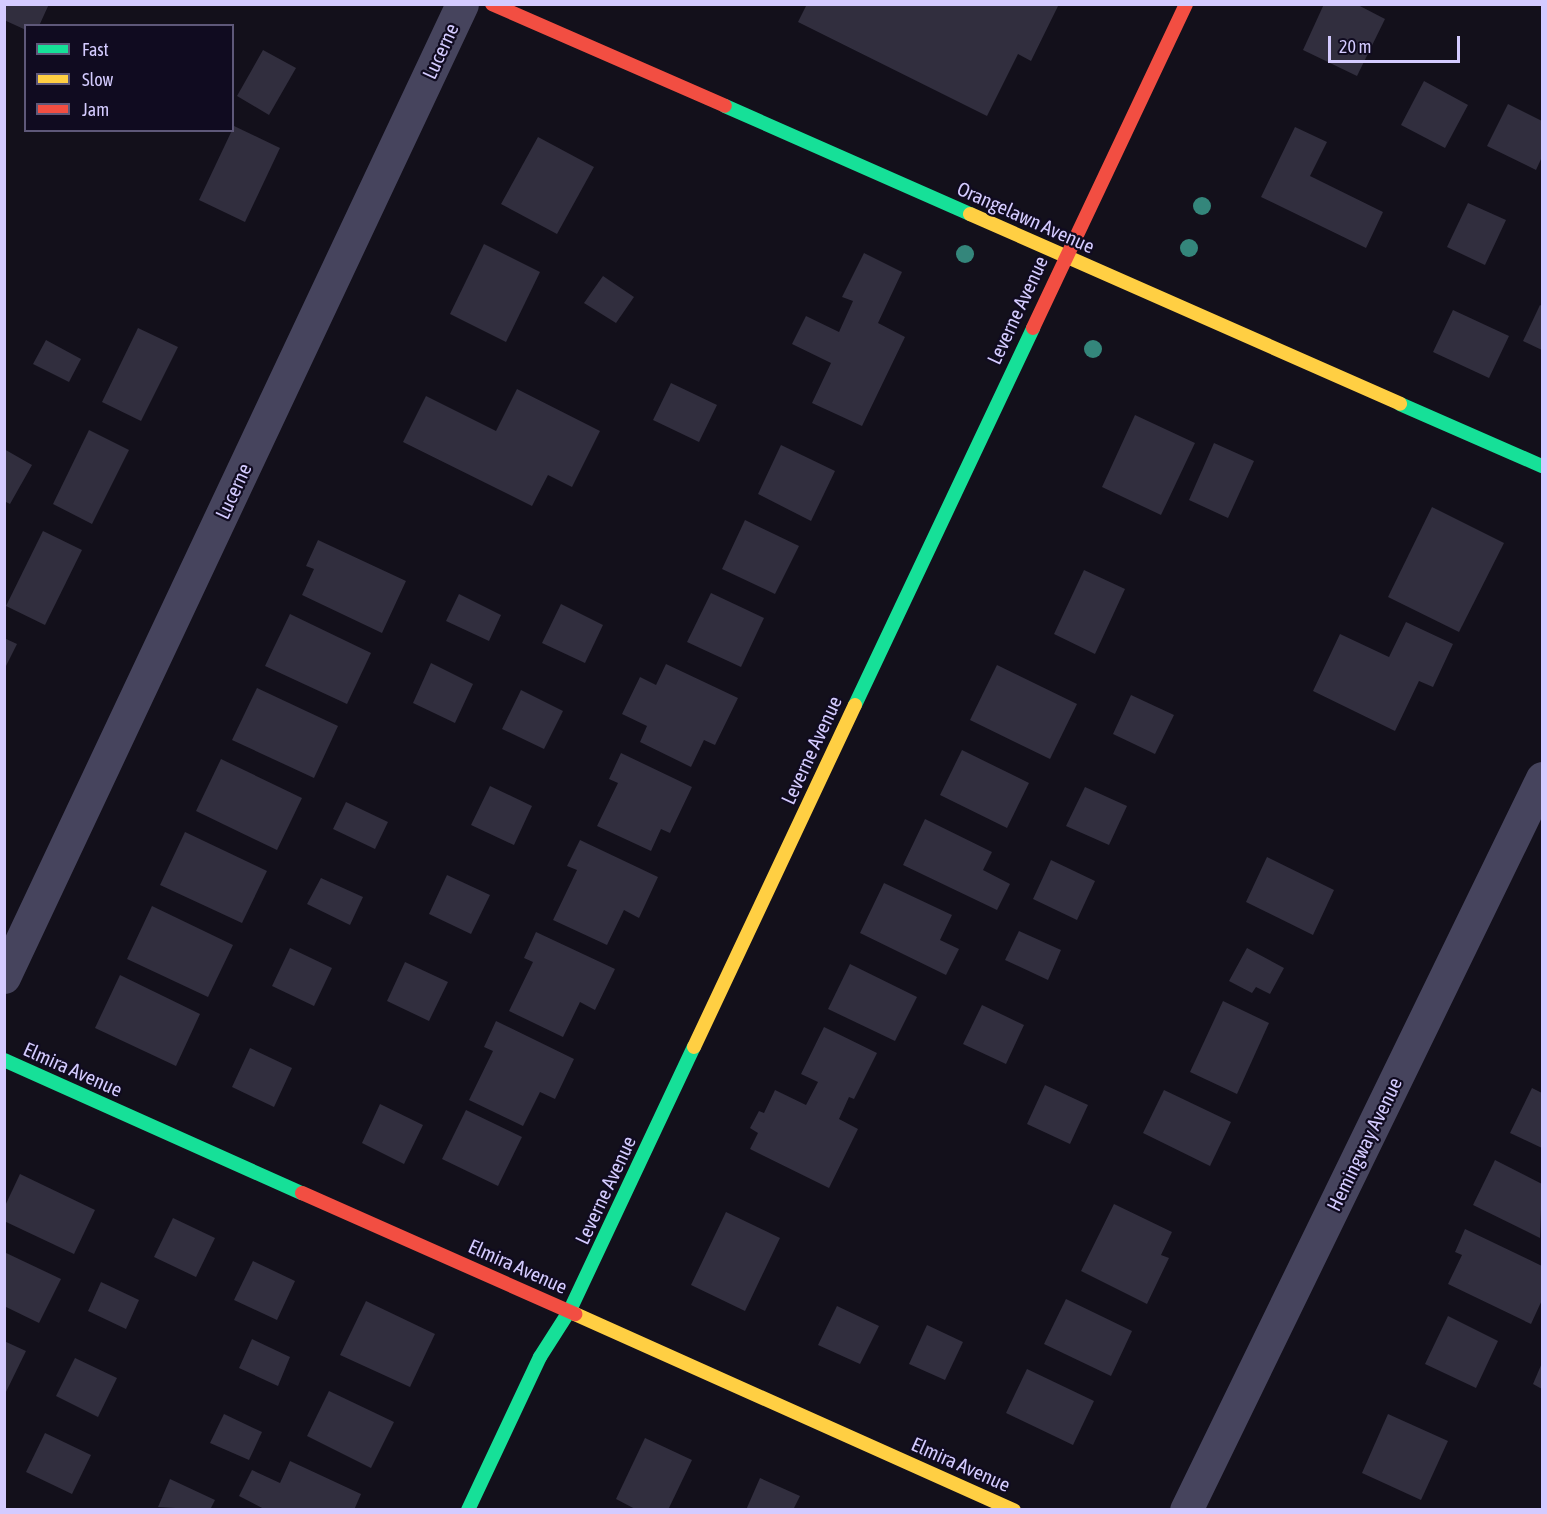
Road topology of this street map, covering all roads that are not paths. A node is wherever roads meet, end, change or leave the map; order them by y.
1 (462, 4) edge
2 (492, 4) edge
3 (1186, 4) edge
4 (1064, 255) junction
5 (1542, 466) edge
6 (1542, 778) edge
7 (4, 978) edge
8 (4, 1060) edge
9 (570, 1310) junction
10 (468, 1509) edge
11 (1014, 1509) edge
12 (1186, 1509) edge

1 - 7 street, Lucerne
2 - 4 street, Orangelawn Avenue
3 - 4 street, Leverne Avenue
4 - 5 street, Orangelawn Avenue
4 - 9 street, Leverne Avenue
6 - 12 street, Hemingway Avenue
8 - 9 street, Elmira Avenue
9 - 10 street, Leverne Avenue
9 - 11 street, Elmira Avenue

